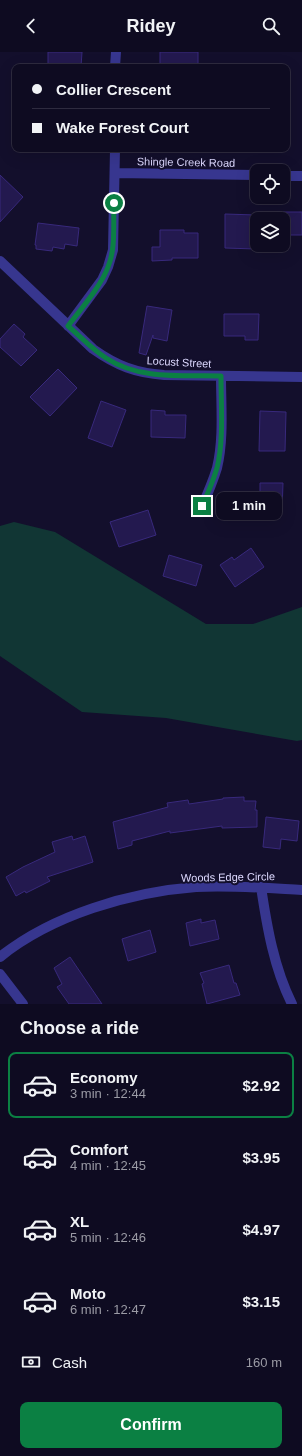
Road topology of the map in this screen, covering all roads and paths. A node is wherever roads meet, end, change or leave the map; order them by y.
1 (116, 52) edge
2 (116, 64) edge
3 (115, 152) edge
4 (115, 173) junction
5 (250, 175) edge
6 (290, 176) edge
7 (302, 176) edge
8 (0, 261) edge
9 (68, 326) junction
10 (221, 376) junction
11 (302, 377) edge
12 (202, 506) dead end
13 (261, 887) junction
14 (302, 890) edge
15 (0, 956) edge
16 (0, 974) edge
17 (23, 1004) edge
18 (292, 1004) edge

1 - 2 street
3 - 4 street
4 - 5 street, Shingle Creek Road
4 - 9 street
6 - 7 street
8 - 9 street, Locust Street
9 - 10 street, Locust Street
10 - 11 street, Locust Street
10 - 12 street
13 - 14 street, Woods Edge Circle
13 - 15 street, Woods Edge Circle
13 - 18 street
16 - 17 street

